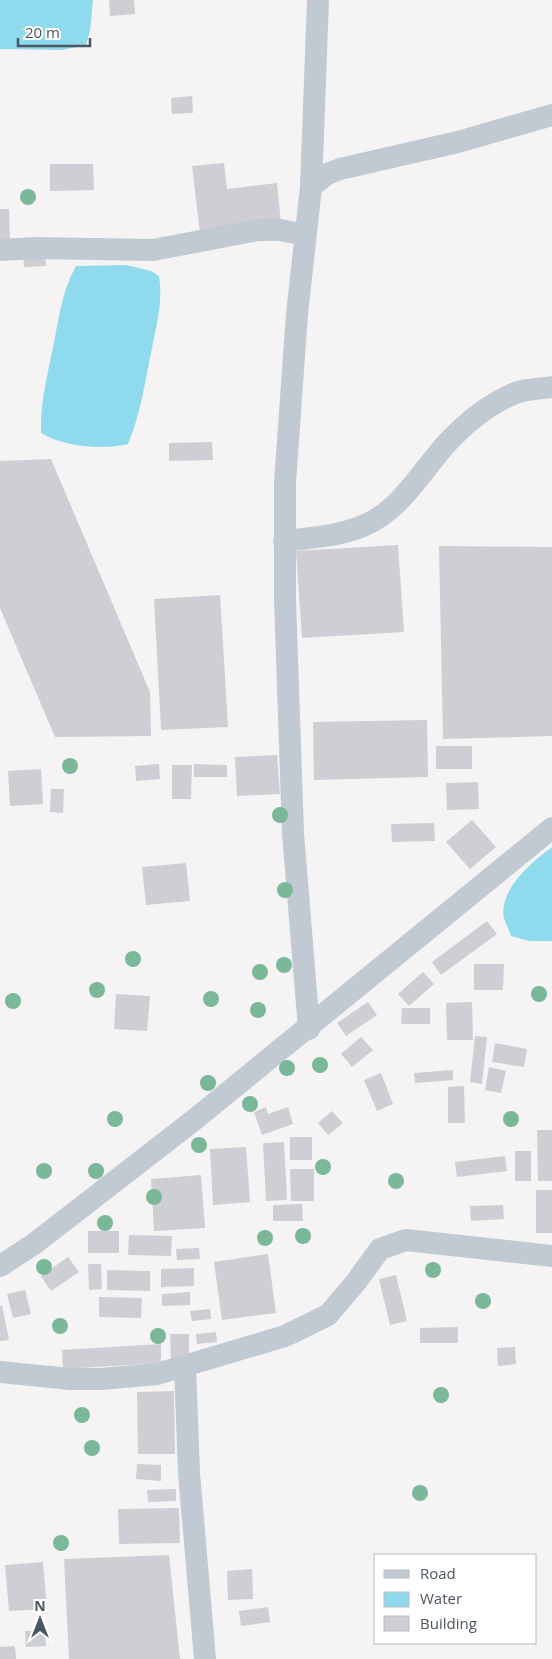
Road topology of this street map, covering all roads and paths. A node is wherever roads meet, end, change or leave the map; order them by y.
1 (318, 0) edge
2 (552, 115) edge
3 (311, 187) junction
4 (305, 235) junction
5 (0, 250) edge
6 (552, 387) edge
7 (284, 541) junction
8 (552, 828) edge
9 (309, 1029) junction
10 (552, 1256) edge
11 (0, 1266) edge
12 (184, 1367) junction
13 (0, 1372) edge
14 (205, 1659) edge

1 - 3 street
2 - 3 street
3 - 4 street
4 - 5 street
4 - 7 street
6 - 7 street
7 - 9 street
8 - 9 street
9 - 11 street
10 - 12 street
12 - 13 street
12 - 14 street

